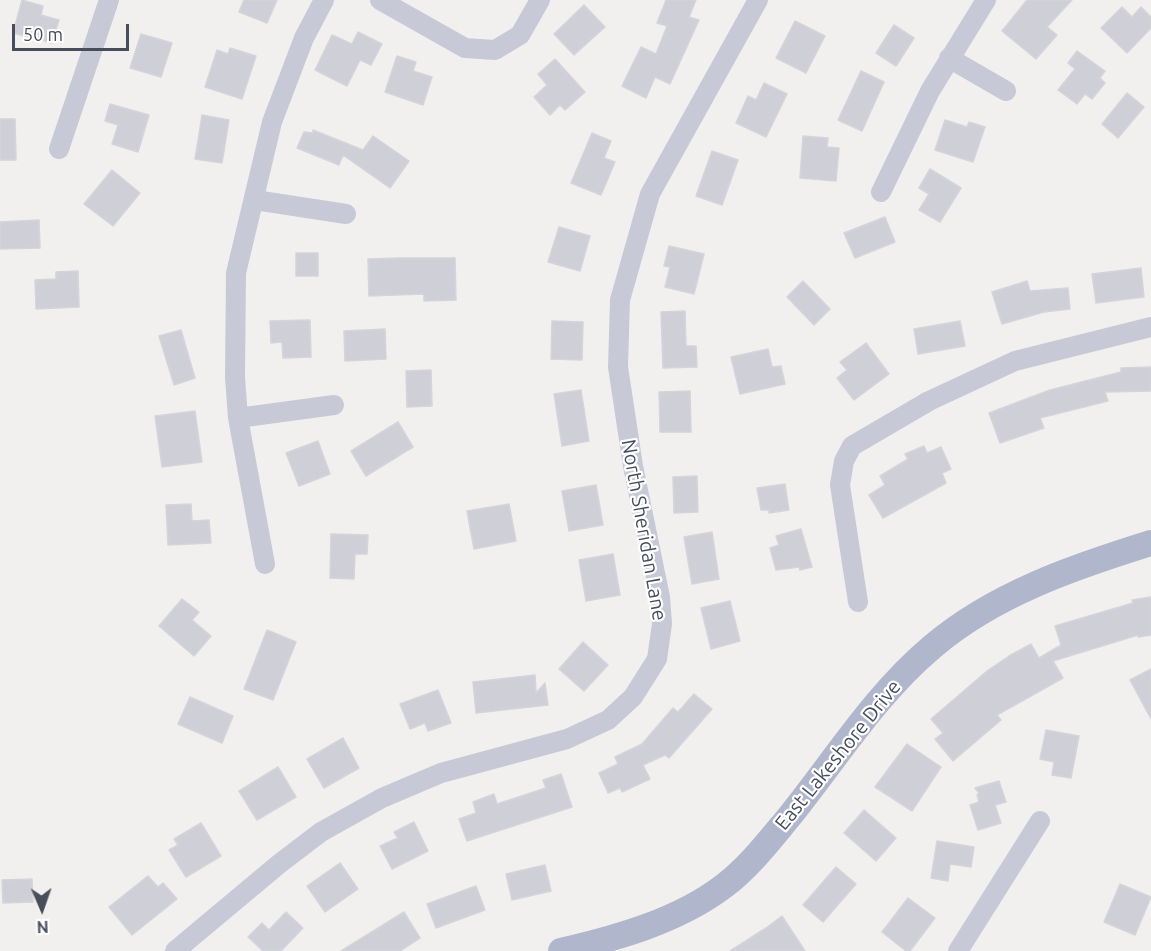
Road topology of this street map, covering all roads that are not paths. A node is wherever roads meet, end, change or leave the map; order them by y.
1 (109, 0) edge
2 (324, 0) edge
3 (380, 0) edge
4 (540, 0) edge
5 (758, 0) edge
6 (986, 0) edge
7 (949, 58) junction
8 (1006, 91) dead end
9 (58, 148) dead end
10 (881, 192) dead end
11 (255, 200) junction
12 (346, 214) dead end
13 (1151, 327) edge
14 (334, 405) dead end
15 (238, 418) junction
16 (1151, 543) edge
17 (265, 564) dead end
18 (858, 602) dead end
19 (1040, 821) dead end
20 (600, 947) edge
21 (175, 951) edge
22 (561, 951) edge
23 (958, 951) edge

1 - 9 street
2 - 11 street
3 - 4 street
5 - 21 street, North Sheridan Lane
6 - 7 street
7 - 8 street
7 - 10 street
11 - 12 street
11 - 15 street
13 - 18 street
14 - 15 street
15 - 17 street
16 - 20 main road, East Lakeshore Drive
19 - 23 street
20 - 22 main road, East Lakeshore Drive

